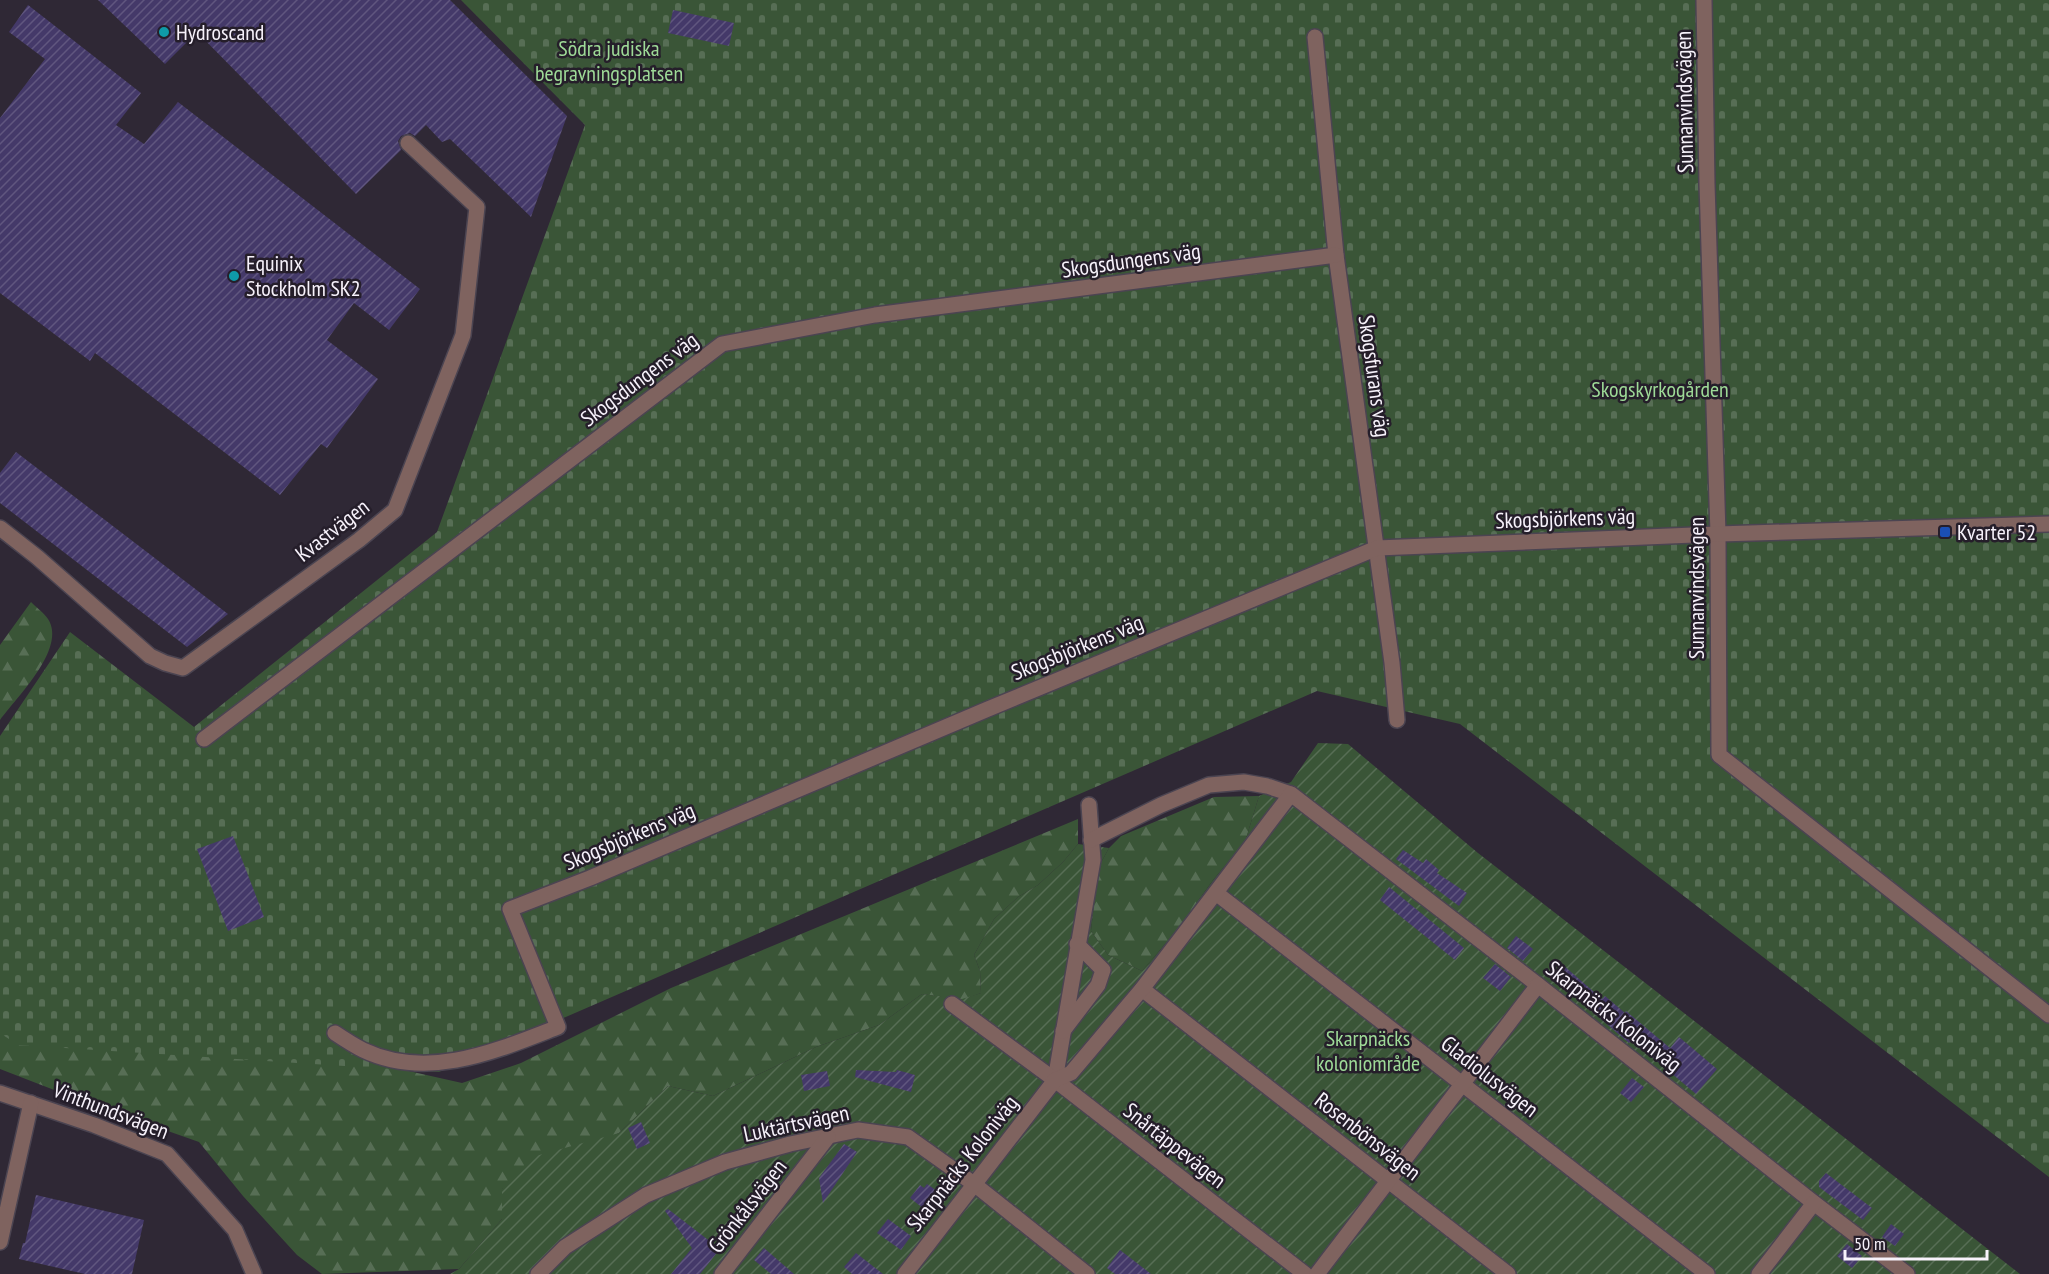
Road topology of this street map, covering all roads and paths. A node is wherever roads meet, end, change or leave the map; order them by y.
1 (1704, 0) edge
2 (1314, 38) dead end
3 (408, 143) dead end
4 (1336, 255) junction
5 (2049, 524) edge
6 (0, 528) edge
7 (1718, 534) junction
8 (1377, 548) junction
9 (1397, 720) dead end
10 (204, 739) dead end
11 (1291, 794) junction
12 (1089, 804) dead end
13 (1092, 840) junction
14 (1216, 893) junction
15 (1077, 945) junction
16 (1538, 985) junction
17 (1142, 989) junction
18 (952, 1004) dead end
19 (2049, 1015) edge
20 (335, 1033) dead end
21 (1061, 1034) junction
22 (1055, 1080) junction
23 (1463, 1083) junction
24 (0, 1093) edge
25 (31, 1104) junction
26 (828, 1137) junction
27 (1389, 1180) junction
28 (974, 1184) junction
29 (1814, 1203) junction
30 (0, 1242) edge
31 (254, 1274) edge
32 (538, 1274) edge
33 (722, 1274) edge
34 (905, 1274) edge
35 (1087, 1274) edge
36 (1305, 1274) edge
37 (1317, 1274) edge
38 (1508, 1274) edge
39 (1707, 1274) edge
40 (1759, 1274) edge
41 (1907, 1274) edge

1 - 7 street, Sunnanvindsvägen
2 - 4 street, Skogsfurans väg
3 - 6 street, Kvastvägen
4 - 8 street, Skogsfurans väg
4 - 10 street, Skogsdungens väg
5 - 7 street, Skogsbjörkens väg
7 - 8 street, Skogsbjörkens väg
7 - 19 street, Sunnanvindsvägen
8 - 9 street, Skogsfurans väg
8 - 20 street, Skogsbjörkens väg
11 - 13 street, Skarpnäcks Koloniväg
11 - 14 street, Skarpnäcks Koloniväg
11 - 16 street, Skarpnäcks Koloniväg
12 - 13 street
13 - 15 street
14 - 17 street, Skarpnäcks Koloniväg
14 - 23 street, Gladiolusvägen
15 - 21 street
15 - 21 street
16 - 23 street
16 - 29 street, Skarpnäcks Koloniväg
17 - 22 street, Skarpnäcks Koloniväg
17 - 27 street, Rosenbönsvägen
18 - 22 street
21 - 22 street
22 - 28 street, Skarpnäcks Koloniväg
22 - 36 street, Snårtäppevägen
23 - 27 street
23 - 39 street, Gladiolusvägen
24 - 25 street, Vinthundsvägen
25 - 30 street
25 - 31 street, Vinthundsvägen
26 - 28 street, Luktärtsvägen
26 - 32 street, Luktärtsvägen
26 - 33 street, Grönkålsvägen
27 - 37 street
27 - 38 street, Rosenbönsvägen
28 - 34 street, Skarpnäcks Koloniväg
28 - 35 street, Luktärtsvägen
29 - 40 street
29 - 41 street, Skarpnäcks Koloniväg

